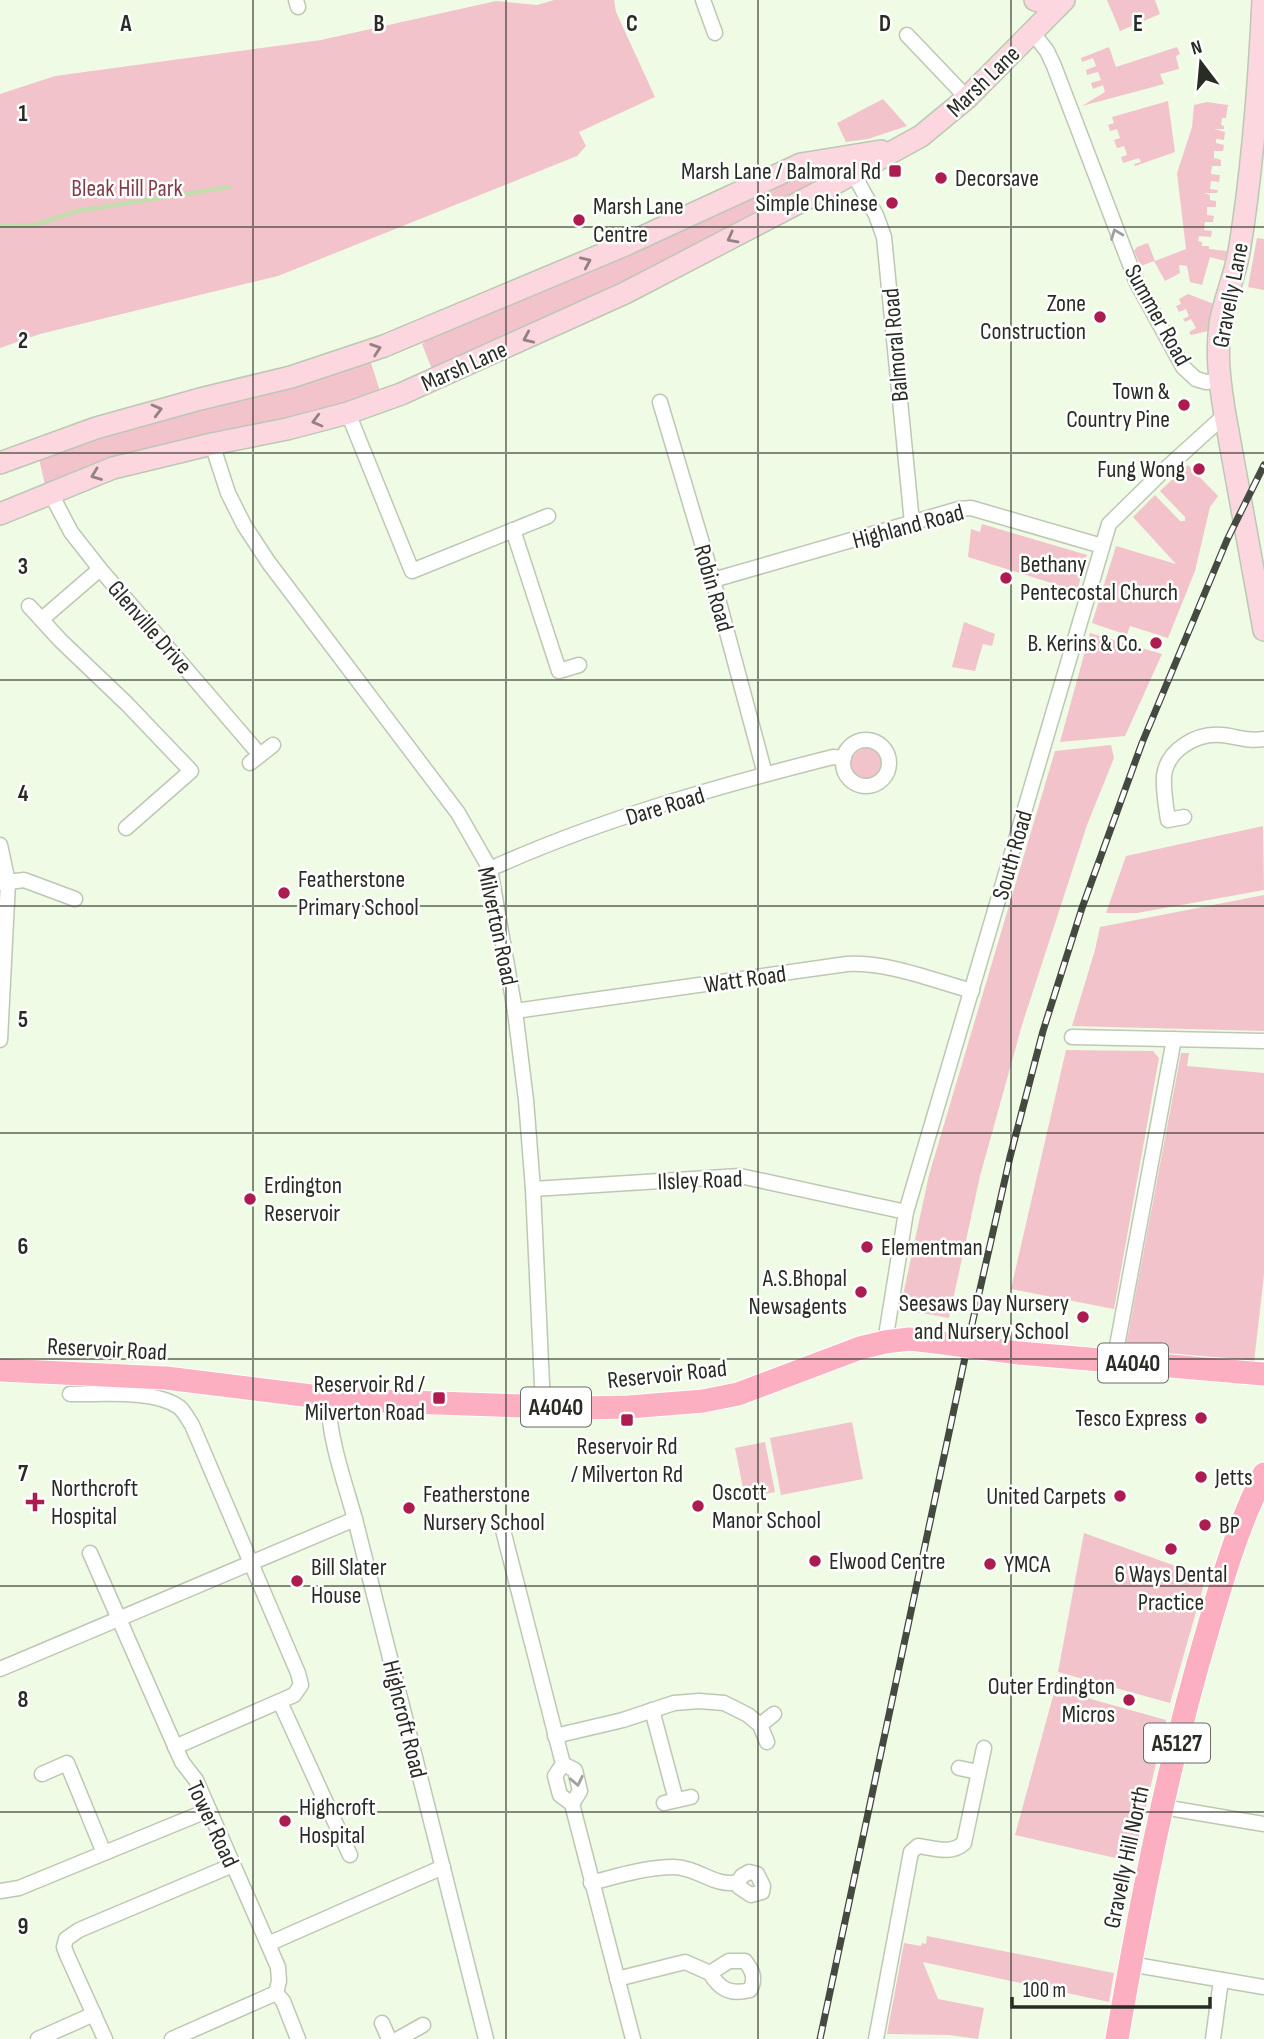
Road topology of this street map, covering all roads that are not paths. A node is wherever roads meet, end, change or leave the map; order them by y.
1 (703, 0) edge
2 (1035, 0) edge
3 (1263, 0) edge
4 (1061, 3) edge
5 (715, 33) dead end
6 (1033, 33) junction
7 (907, 35) dead end
8 (1262, 70) edge
9 (967, 97) junction
10 (900, 147) junction
11 (853, 173) junction
12 (1219, 381) junction
13 (660, 402) dead end
14 (348, 413) junction
15 (1225, 415) junction
16 (212, 444) junction
17 (0, 463) edge
18 (50, 492) junction
19 (0, 514) edge
20 (548, 516) dead end
21 (912, 523) junction
22 (513, 530) junction
23 (1102, 546) junction
24 (100, 569) junction
25 (713, 580) junction
26 (29, 606) dead end
27 (42, 619) junction
28 (1264, 630) edge
29 (579, 665) dead end
30 (1264, 739) edge
31 (273, 745) dead end
32 (844, 758) dead end
33 (765, 774) junction
34 (1184, 817) dead end
35 (126, 828) dead end
36 (0, 845) edge
37 (490, 869) junction
38 (4, 883) edge
39 (75, 899) dead end
40 (972, 991) junction
41 (515, 1011) junction
42 (1072, 1037) dead end
43 (1174, 1039) junction
44 (0, 1040) edge
45 (1264, 1041) edge
46 (533, 1189) junction
47 (906, 1212) junction
48 (885, 1342) junction
49 (1114, 1362) junction
50 (0, 1370) edge
51 (1258, 1376) edge
52 (70, 1394) dead end
53 (328, 1398) junction
54 (543, 1406) junction
55 (1264, 1474) edge
56 (1264, 1488) edge
57 (355, 1519) junction
58 (1242, 1527) junction
59 (503, 1530) dead end
60 (90, 1553) dead end
61 (251, 1564) junction
62 (120, 1620) junction
63 (0, 1669) edge
64 (280, 1702) junction
65 (652, 1710) junction
66 (774, 1714) dead end
67 (760, 1725) junction
68 (555, 1736) junction
69 (767, 1742) dead end
70 (175, 1747) junction
71 (984, 1748) dead end
72 (563, 1764) junction
73 (959, 1768) dead end
74 (978, 1772) junction
75 (42, 1774) dead end
76 (677, 1800) dead end
77 (572, 1804) junction
78 (1163, 1807) junction
79 (209, 1810) junction
80 (1264, 1825) edge
81 (104, 1853) junction
82 (350, 1855) dead end
83 (233, 1865) junction
84 (443, 1867) junction
85 (738, 1882) dead end
86 (592, 1883) junction
87 (0, 1891) edge
88 (268, 1944) junction
89 (1130, 1964) junction
90 (710, 1973) dead end
91 (617, 1979) junction
92 (1221, 1980) junction
93 (1264, 1987) edge
94 (276, 1993) junction
95 (94, 2014) junction
96 (382, 2023) dead end
97 (423, 2025) dead end
98 (38, 2039) edge
99 (105, 2039) edge
100 (172, 2039) edge
101 (298, 2039) edge
102 (389, 2039) edge
103 (398, 2039) edge
104 (486, 2039) edge
105 (633, 2039) edge
106 (877, 2039) edge
107 (1117, 2039) edge
108 (1213, 2039) edge

1 - 5 street
2 - 4 main road
3 - 8 main road, Gravelly Lane
4 - 6 main road, Marsh Lane
6 - 9 main road, Marsh Lane
12 -> 6 street, Summer Road
7 - 9 street
8 - 12 main road, Gravelly Lane
9 - 10 main road, Marsh Lane
10 - 11 main road, Marsh Lane
17 -> 10 main road, Marsh Lane
11 -> 14 main road, Marsh Lane
11 - 21 street, Balmoral Road
12 - 15 main road, Summer Road
13 - 25 street, Robin Road
14 -> 16 main road, Marsh Lane
14 - 22 street
15 - 23 street, South Road
15 - 28 main road, Summer Road
16 -> 18 main road, Marsh Lane
16 - 37 street, Milverton Road
18 - 19 main road, Marsh Lane
18 - 24 street, Glenville Drive
20 - 22 street
21 - 23 street, Highland Road
21 - 25 street, Highland Road
22 - 29 street
23 - 40 street, South Road
24 - 27 street
24 - 31 street, Glenville Drive
25 - 33 street, Robin Road
26 - 27 street
27 - 35 street
30 - 34 street
32 - 33 street, Dare Road
33 - 37 street, Dare Road
36 - 38 street
37 - 41 street, Milverton Road
38 - 39 street
38 - 44 street
40 - 41 street, Watt Road
40 - 47 street, South Road
41 - 46 street, Milverton Road
42 - 43 street
43 - 45 street
43 - 49 street
46 - 47 street, Ilsley Road
46 - 54 street, Milverton Road
47 - 48 street, South Road
48 - 49 main road, Reservoir Road / A4040, bridge
48 - 54 main road, Reservoir Road / A4040
49 - 51 main road, Reservoir Road / A4040
50 - 53 main road, Reservoir Road / A4040
52 - 61 street
53 - 54 main road, Reservoir Road / A4040
53 - 57 street, Highcroft Road
55 - 58 main road, Gravelly Hill North / A5127
56 - 58 main road, Gravelly Hill North / A5127
57 - 61 street
57 - 84 street, Highcroft Road
58 - 78 main road, Gravelly Hill North / A5127
59 - 68 street
60 - 62 street, Tower Road
61 - 62 street
61 - 64 street
62 - 63 street
62 - 70 street, Tower Road
64 - 70 street
64 - 82 street
65 - 67 street
65 - 68 street
65 - 76 street
66 - 67 street
67 - 69 street
68 - 72 street
70 - 79 street, Tower Road
71 - 74 street
72 - 77 street
72 -> 77 street
73 - 74 street
74 - 106 street
75 - 81 street
77 - 86 street
78 - 80 street
78 - 89 main road, Gravelly Hill North / A5127
79 - 81 street
79 - 83 street, Tower Road
81 - 87 street
83 - 88 street, Tower Road
83 - 95 street
84 - 88 street
84 - 104 street, Highcroft Road
85 - 86 street
86 - 91 street
88 - 94 street, Tower Road
89 - 92 street
89 - 107 main road, Gravelly Hill North / A5127
90 - 91 street
91 - 105 street
92 - 93 street
92 - 108 street
94 - 100 street
94 - 101 street
95 - 98 street
95 - 99 street
96 - 102 street
97 - 103 street

